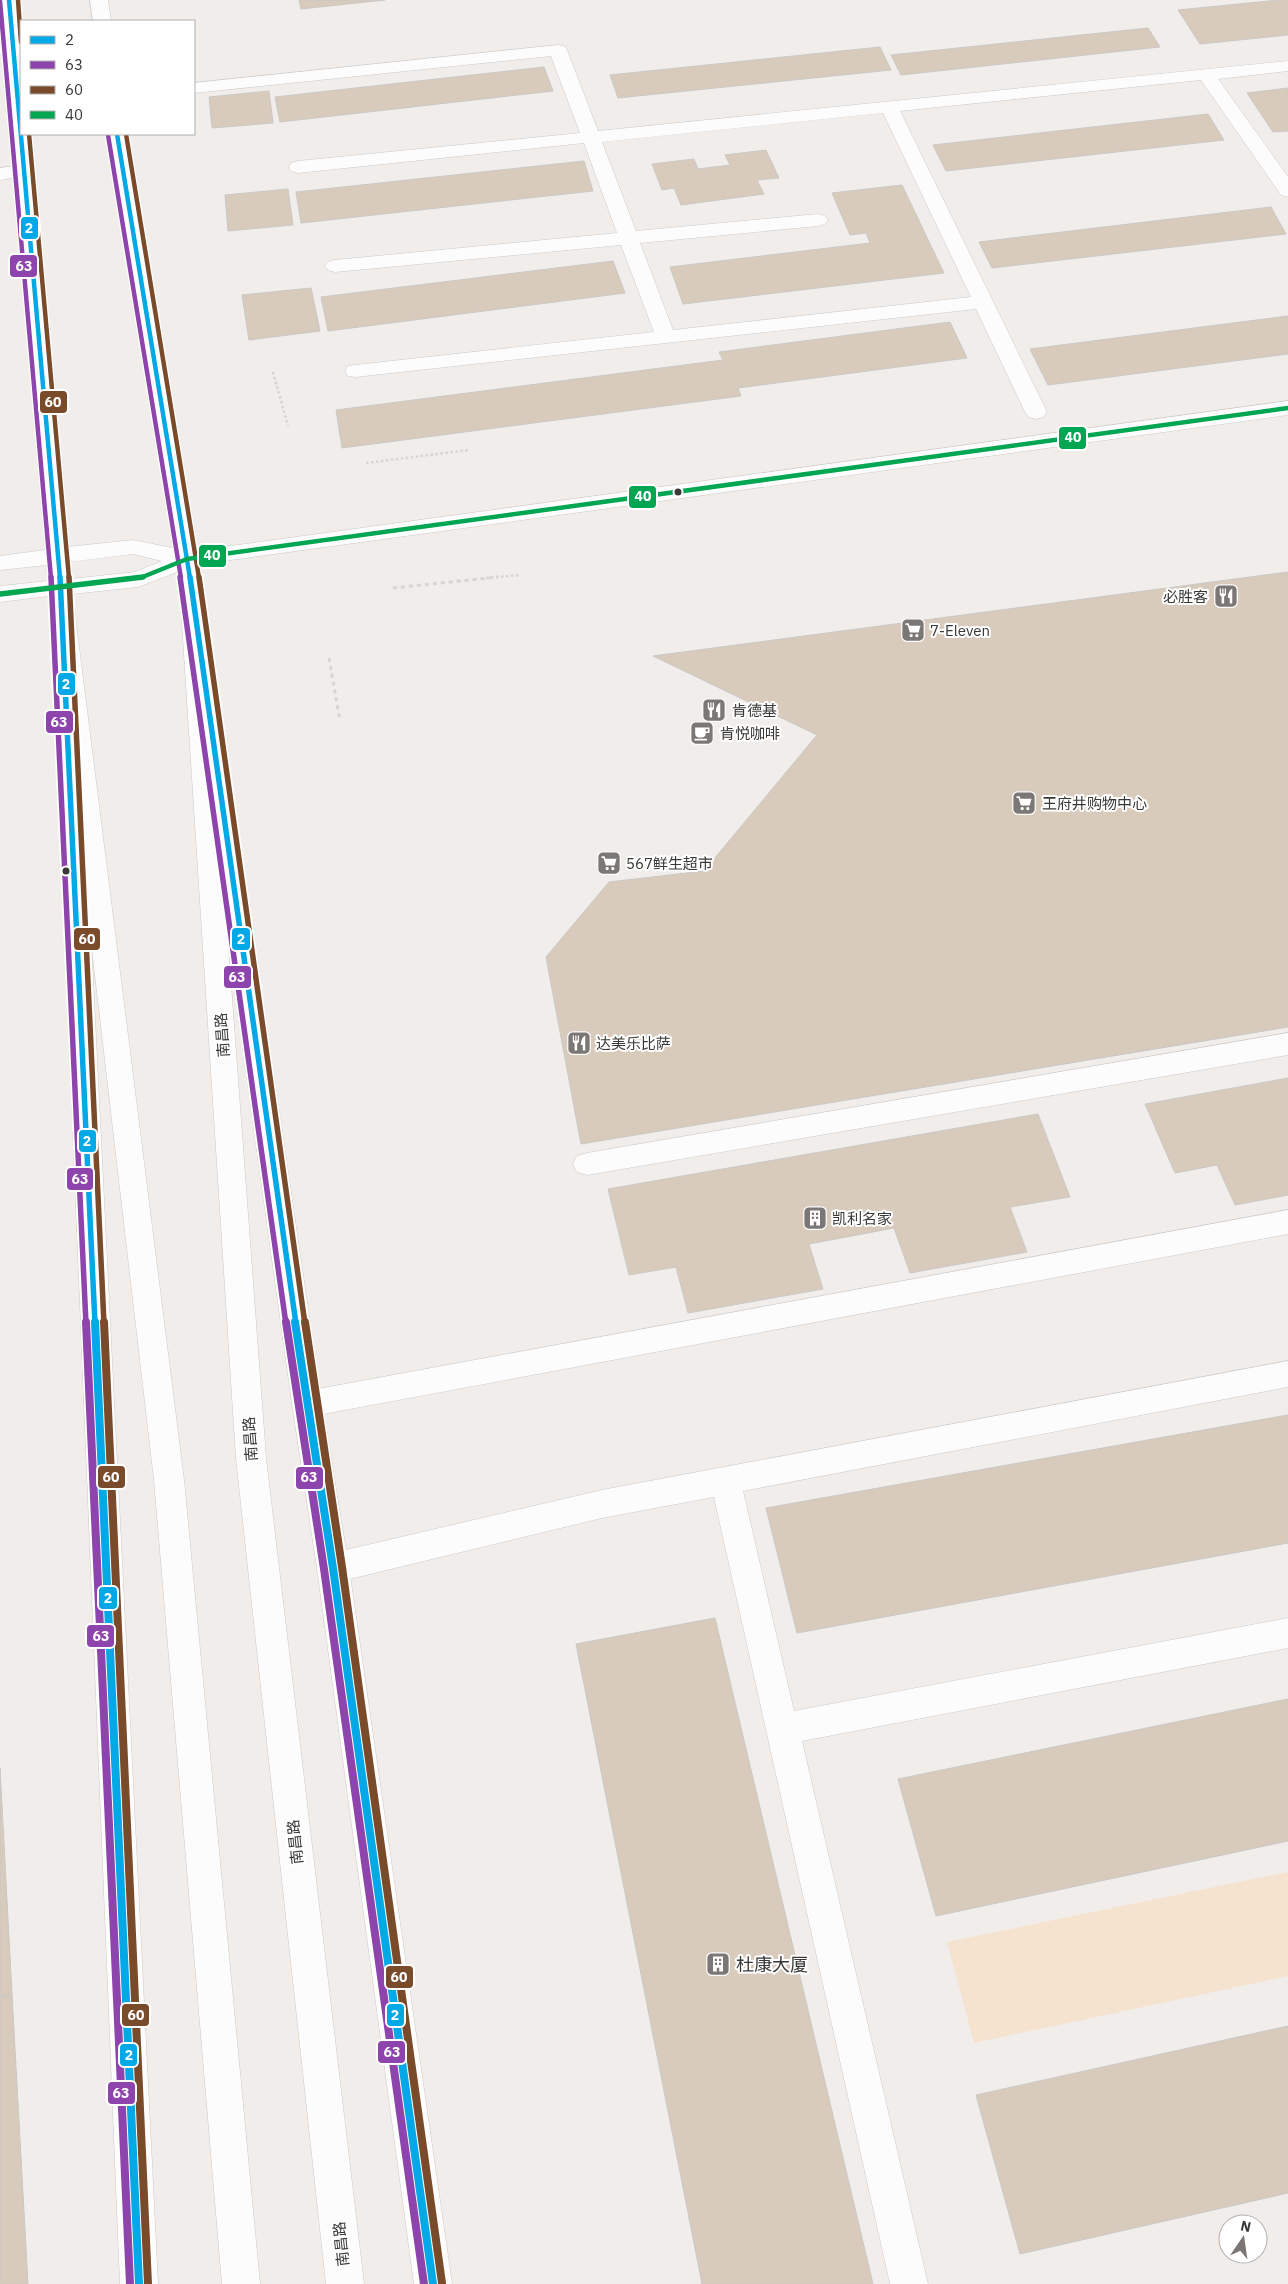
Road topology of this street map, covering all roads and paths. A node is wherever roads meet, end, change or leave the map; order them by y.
1 (9, 0) edge
2 (99, 0) edge
3 (102, 20) edge
4 (11, 47) edge
5 (1288, 66) edge
6 (1206, 75) junction
7 (195, 88) edge
8 (889, 107) junction
9 (117, 135) edge
10 (591, 137) junction
11 (298, 167) dead end
12 (23, 171) junction
13 (0, 174) edge
14 (1288, 190) edge
15 (818, 220) dead end
16 (628, 238) junction
17 (335, 266) dead end
18 (983, 302) junction
19 (666, 337) junction
20 (273, 372) dead end
21 (356, 372) dead end
22 (1288, 408) edge
23 (1036, 412) dead end
24 (288, 426) dead end
25 (469, 450) dead end
26 (366, 463) dead end
27 (58, 556) junction
28 (187, 558) junction
29 (0, 563) edge
30 (519, 575) dead end
31 (393, 588) dead end
32 (191, 592) junction
33 (0, 594) edge
34 (61, 597) junction
35 (329, 658) dead end
36 (340, 722) dead end
37 (1288, 1044) edge
38 (587, 1164) dead end
39 (1288, 1222) edge
40 (1288, 1374) edge
41 (307, 1404) junction
42 (726, 1482) junction
43 (333, 1568) junction
44 (1288, 1633) edge
45 (782, 1729) junction
46 (139, 2284) edge
47 (241, 2284) edge
48 (345, 2284) edge
49 (433, 2284) edge
50 (909, 2284) edge

1 - 4 main road
2 - 3 main road
4 - 12 main road
5 - 6 main road
6 - 8 main road
6 - 14 main road
7 - 10 main road
8 - 10 main road
8 - 18 main road
9 - 28 main road, 南昌路
10 - 11 main road
10 - 16 main road
12 - 13 main road
12 - 27 main road
15 - 16 main road
16 - 17 main road
16 - 19 main road
18 - 19 main road
18 - 23 main road
19 - 21 main road
20 - 24 path
22 - 28 main road
25 - 26 path
27 - 28 main road
27 - 29 main road
27 - 34 main road
28 - 32 main road, 南昌路
28 - 34 main road
30 - 31 path
32 - 41 main road, 南昌路
32 - 48 main road, 南昌路
33 - 34 main road
34 - 46 main road
34 - 47 main road
35 - 36 path
37 - 38 main road
39 - 41 main road
40 - 42 main road
41 - 43 main road, 南昌路
42 - 43 main road
42 - 45 main road
43 - 49 main road, 南昌路
44 - 45 main road
45 - 50 main road

